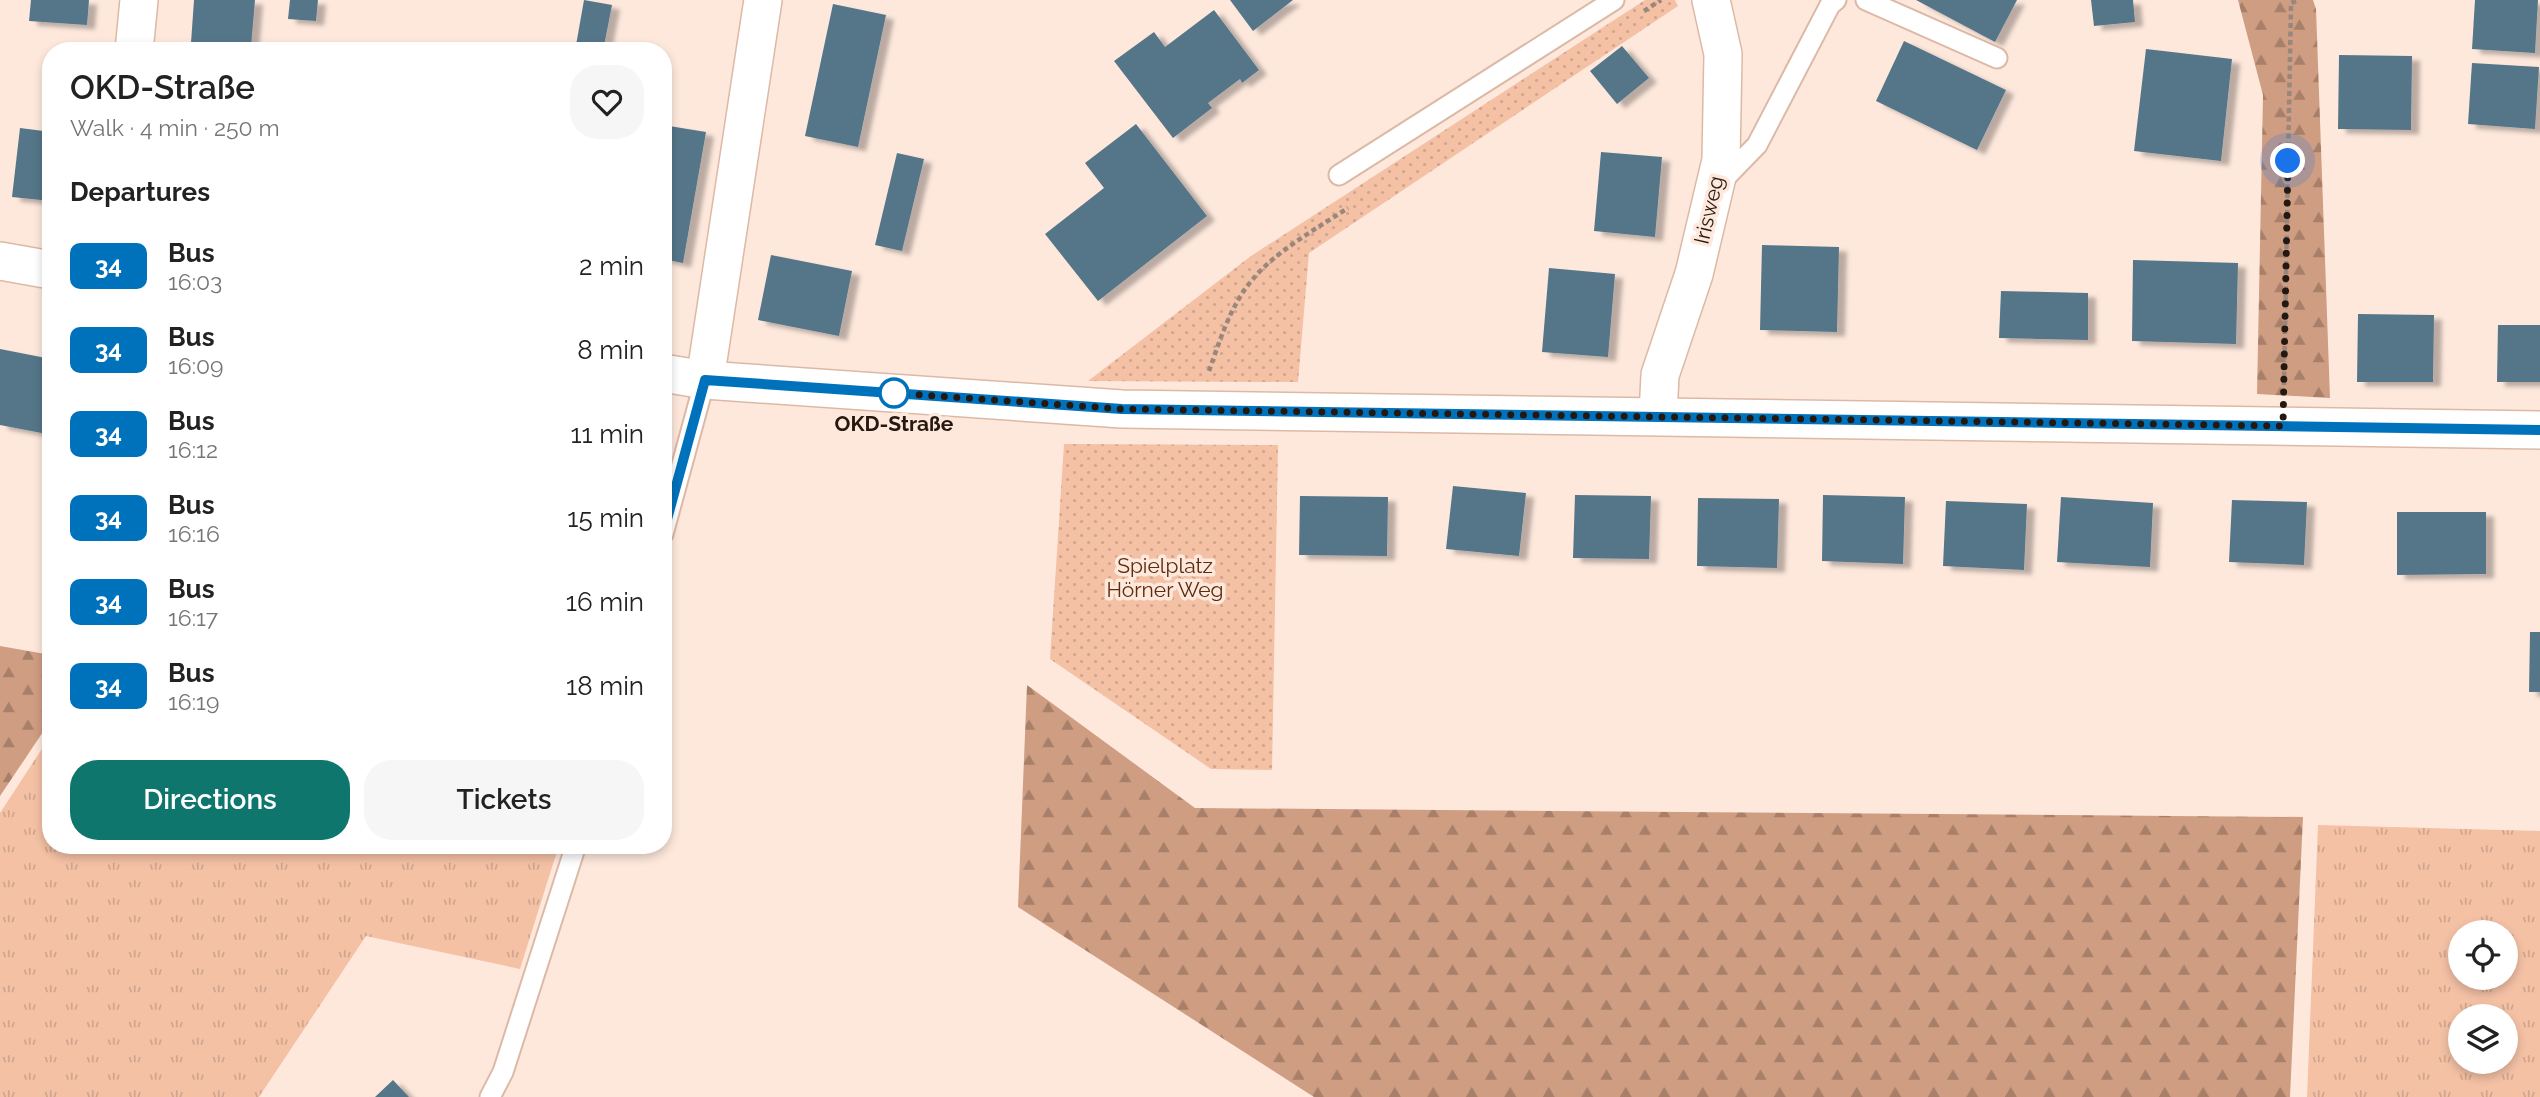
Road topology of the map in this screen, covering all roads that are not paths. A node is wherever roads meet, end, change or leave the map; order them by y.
1 (139, 0) edge
2 (763, 0) edge
3 (1614, 0) edge
4 (1711, 0) edge
5 (1836, 0) edge
6 (1866, 0) edge
7 (135, 42) edge
8 (1997, 58) dead end
9 (1339, 175) dead end
10 (1715, 188) junction
11 (0, 261) edge
12 (42, 268) edge
13 (672, 374) edge
14 (705, 380) junction
15 (1658, 415) junction
16 (2540, 430) edge
17 (672, 501) edge
18 (573, 854) edge
19 (490, 1097) edge

1 - 7 street
2 - 14 street
3 - 9 lane
4 - 10 street, Irisweg
5 - 10 lane
6 - 8 lane
10 - 15 street, Irisweg
11 - 12 street
13 - 14 street
14 - 15 street
14 - 17 lane
15 - 16 street
18 - 19 lane

